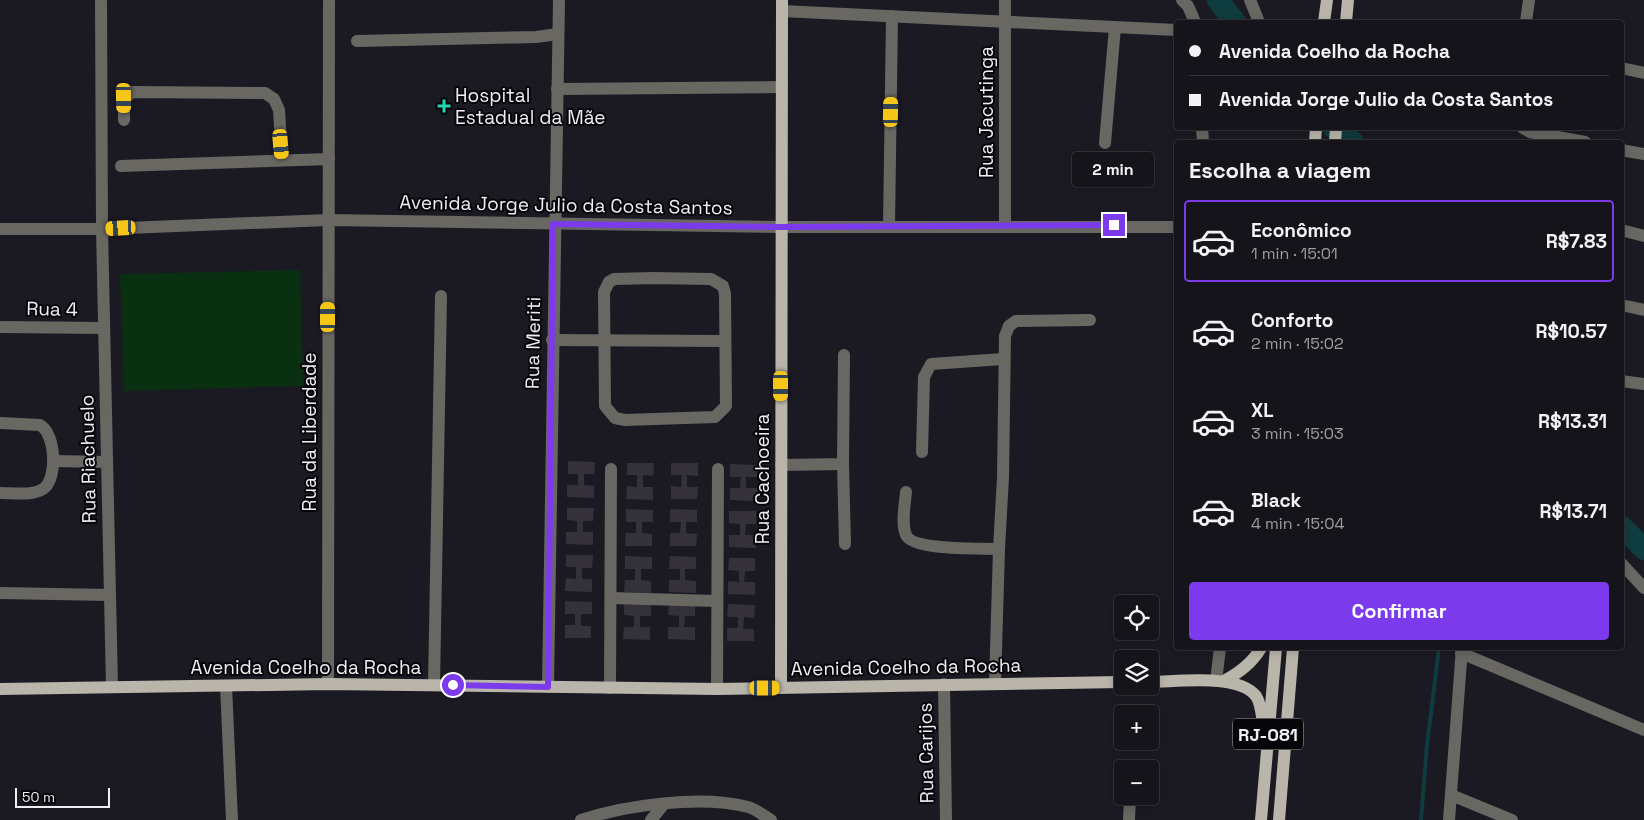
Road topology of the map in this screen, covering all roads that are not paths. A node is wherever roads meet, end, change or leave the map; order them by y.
1 (101, 0) edge
2 (329, 0) edge
3 (558, 0) edge
4 (1005, 0) edge
5 (1182, 0) edge
6 (1250, 0) edge
7 (1327, 0) edge
8 (1348, 0) edge
9 (1528, 0) edge
10 (782, 6) edge
11 (892, 16) junction
12 (1195, 20) edge
13 (1258, 20) edge
14 (1324, 20) edge
15 (1346, 20) edge
16 (1526, 20) edge
17 (1005, 22) junction
18 (1115, 27) junction
19 (1174, 30) edge
20 (558, 34) junction
21 (357, 41) dead end
22 (1624, 69) edge
23 (1644, 73) edge
24 (782, 87) junction
25 (557, 89) junction
26 (124, 120) dead end
27 (1526, 130) edge
28 (1574, 140) edge
29 (1105, 143) dead end
30 (1624, 151) edge
31 (1644, 154) edge
32 (329, 158) junction
33 (282, 160) junction
34 (121, 166) dead end
35 (328, 220) junction
36 (553, 224) junction
37 (1005, 225) junction
38 (889, 226) junction
39 (1174, 226) edge
40 (781, 227) junction
41 (0, 229) edge
42 (102, 229) junction
43 (1624, 231) edge
44 (1644, 236) edge
45 (441, 296) dead end
46 (1624, 306) edge
47 (1644, 310) edge
48 (1090, 320) dead end
49 (0, 326) edge
50 (104, 328) junction
51 (552, 340) junction
52 (605, 340) junction
53 (724, 341) junction
54 (844, 355) dead end
55 (1003, 359) junction
56 (1624, 381) edge
57 (1644, 384) edge
58 (0, 423) edge
59 (922, 452) dead end
60 (53, 460) junction
61 (107, 462) junction
62 (843, 464) junction
63 (781, 465) junction
64 (611, 469) dead end
65 (718, 469) dead end
66 (906, 492) dead end
67 (0, 493) edge
68 (845, 544) dead end
69 (999, 549) junction
70 (1624, 566) edge
71 (1644, 588) edge
72 (0, 593) edge
73 (110, 595) junction
74 (611, 598) junction
75 (717, 601) junction
76 (1220, 650) edge
77 (1260, 650) edge
78 (1276, 650) edge
79 (1293, 650) edge
80 (1462, 650) edge
81 (1220, 681) junction
82 (1114, 682) edge
83 (1159, 682) edge
84 (328, 684) junction
85 (434, 684) junction
86 (944, 684) junction
87 (995, 684) junction
88 (226, 686) junction
89 (112, 687) junction
90 (548, 687) junction
91 (610, 688) junction
92 (781, 688) junction
93 (0, 689) edge
94 (716, 689) junction
95 (1644, 730) edge
96 (1267, 751) junction
97 (1451, 794) junction
98 (664, 804) junction
99 (1130, 805) edge
100 (232, 820) edge
101 (581, 820) edge
102 (651, 820) edge
103 (771, 820) edge
104 (946, 820) edge
105 (1129, 820) edge
106 (1261, 820) edge
107 (1278, 820) edge
108 (1449, 820) edge
109 (1512, 820) edge

1 - 42 street, Rua Riachuelo
2 - 32 street, Rua da Liberdade
3 - 20 street, Rua Meriti
4 - 17 street, Rua Jacutinga
5 - 12 street
6 - 13 street
7 - 14 main road
8 - 15 main road
9 - 16 street
10 - 11 street
10 - 24 main road, Rua Cachoeira
11 - 17 street
11 - 38 street
17 - 18 street
17 - 37 street, Rua Jacutinga
18 - 19 street
18 - 29 street
20 - 21 street
20 - 25 street, Rua Meriti
22 - 23 street
24 - 25 street
24 - 40 main road, Rua Cachoeira
25 - 36 street, Rua Meriti
26 - 33 street
27 - 28 street
30 - 31 street
32 - 33 street
32 - 35 street, Rua da Liberdade
33 - 34 street
35 - 36 street, Avenida Jorge Julio da Costa Santos
35 - 42 street, Avenida Jorge Julio da Costa Santos
35 - 84 street, Rua da Liberdade
36 - 40 street, Avenida Jorge Julio da Costa Santos
36 - 51 street, Rua Meriti
37 - 38 street, Avenida Jorge Julio da Costa Santos
37 - 39 street, Avenida Jorge Julio da Costa Santos
38 - 40 street, Avenida Jorge Julio da Costa Santos
40 - 63 main road, Rua Cachoeira
41 - 42 street, Avenida Jorge Julio da Costa Santos
42 - 50 street, Rua Riachuelo
43 - 44 street
45 - 85 street
46 - 47 street
48 - 55 street
49 - 50 street, Rua 4
50 - 61 street, Rua Riachuelo
51 - 52 street
51 - 90 street, Rua Meriti
52 - 53 street
52 - 53 street
52 - 53 street
54 - 62 street
55 - 59 street
55 - 69 street
56 - 57 street
58 - 60 street
60 - 61 street
60 - 67 street
61 - 73 street, Rua Riachuelo
62 - 63 street
62 - 68 street
63 - 92 main road, Rua Cachoeira
64 - 74 street
65 - 75 street
66 - 69 street
69 - 87 street
70 - 71 street
72 - 73 street
73 - 89 street, Rua Riachuelo
74 - 75 street
74 - 91 street
75 - 94 street
76 - 81 street
77 - 81 main road
78 - 96 main road, RJ-081
79 - 107 main road, RJ-081
80 - 95 street
80 - 97 street
81 - 83 main road
81 - 96 main road
82 - 87 main road, Avenida Coelho da Rocha
84 - 85 main road, Avenida Coelho da Rocha
84 - 88 main road, Avenida Coelho da Rocha
85 - 90 main road, Avenida Coelho da Rocha
86 - 87 main road, Avenida Coelho da Rocha
86 - 92 main road, Avenida Coelho da Rocha
86 - 104 street, Rua Carijos
88 - 89 main road, Avenida Coelho da Rocha
88 - 100 street
89 - 93 main road, Avenida Coelho da Rocha
90 - 91 main road, Avenida Coelho da Rocha
91 - 94 main road, Avenida Coelho da Rocha
92 - 94 main road, Avenida Coelho da Rocha
96 - 106 main road, RJ-081
97 - 108 street
97 - 109 street
98 - 101 street
98 - 102 street
98 - 103 street
99 - 105 street

